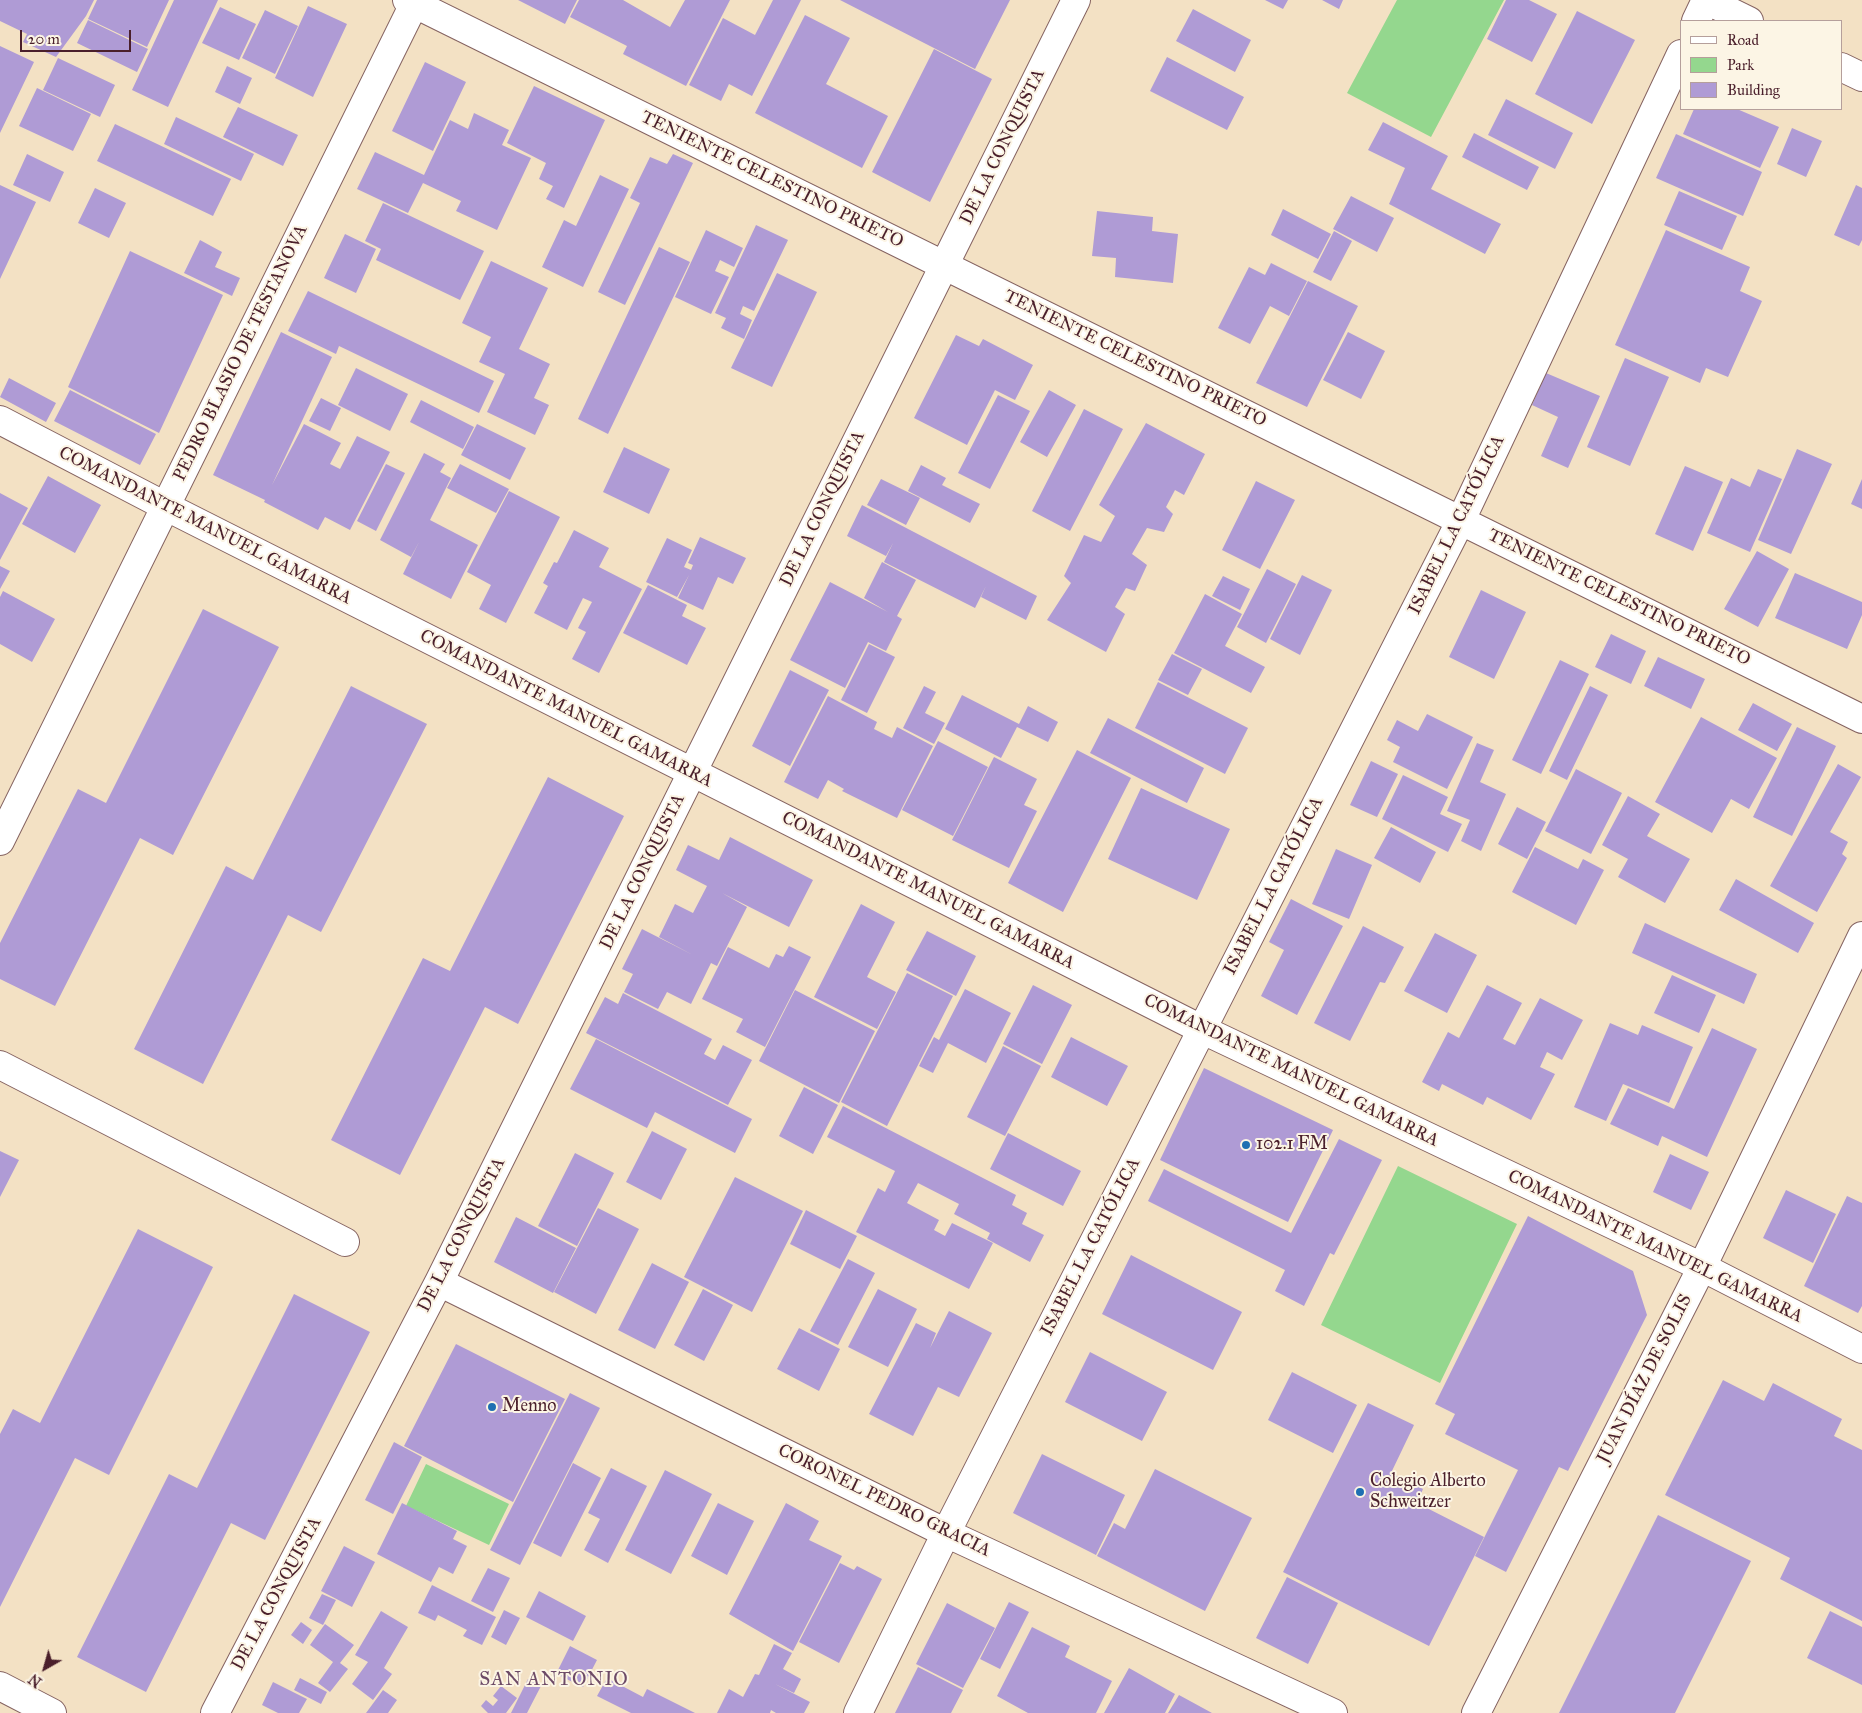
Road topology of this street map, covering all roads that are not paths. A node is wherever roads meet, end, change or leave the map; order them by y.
1 (1076, 0) edge
2 (1706, 0) edge
3 (412, 1) edge
4 (1696, 20) edge
5 (1747, 20) edge
6 (1680, 56) edge
7 (1842, 68) edge
8 (1862, 78) edge
9 (944, 265) junction
10 (0, 420) edge
11 (165, 506) junction
12 (1461, 520) junction
13 (1862, 719) edge
14 (692, 773) junction
15 (0, 841) edge
16 (1862, 936) edge
17 (1201, 1029) junction
18 (0, 1064) edge
19 (345, 1242) dead end
20 (1702, 1267) junction
21 (439, 1282) junction
22 (1862, 1349) edge
23 (946, 1533) junction
24 (0, 1686) edge
25 (52, 1713) edge
26 (215, 1713) edge
27 (858, 1713) edge
28 (1333, 1713) edge
29 (1476, 1713) edge

1 - 9 street, DE LA CONQUISTA
2 - 4 street
2 - 5 street
3 - 9 street, TENIENTE CELESTINO PRIETO
3 - 11 street, PEDRO BLASIO DE TESTANOVA
6 - 12 street, ISABEL LA CATÓLICA
7 - 8 street
9 - 12 street, TENIENTE CELESTINO PRIETO
9 - 14 street, DE LA CONQUISTA
10 - 11 street, COMANDANTE MANUEL GAMARRA
11 - 14 street, COMANDANTE MANUEL GAMARRA
11 - 15 street, PEDRO BLASIO DE TESTANOVA
12 - 13 street, TENIENTE CELESTINO PRIETO
12 - 17 street, ISABEL LA CATÓLICA
14 - 17 street, COMANDANTE MANUEL GAMARRA
14 - 21 street, DE LA CONQUISTA
16 - 20 street, JUAN DÍAZ DE SOLIS
17 - 20 street, COMANDANTE MANUEL GAMARRA
17 - 23 street, ISABEL LA CATÓLICA
18 - 19 street
20 - 22 street, COMANDANTE MANUEL GAMARRA
20 - 29 street, JUAN DÍAZ DE SOLIS
21 - 23 street, CORONEL PEDRO GRACIA
21 - 26 street, DE LA CONQUISTA
23 - 27 street, ISABEL LA CATÓLICA
23 - 28 street, CORONEL PEDRO GRACIA
24 - 25 street

